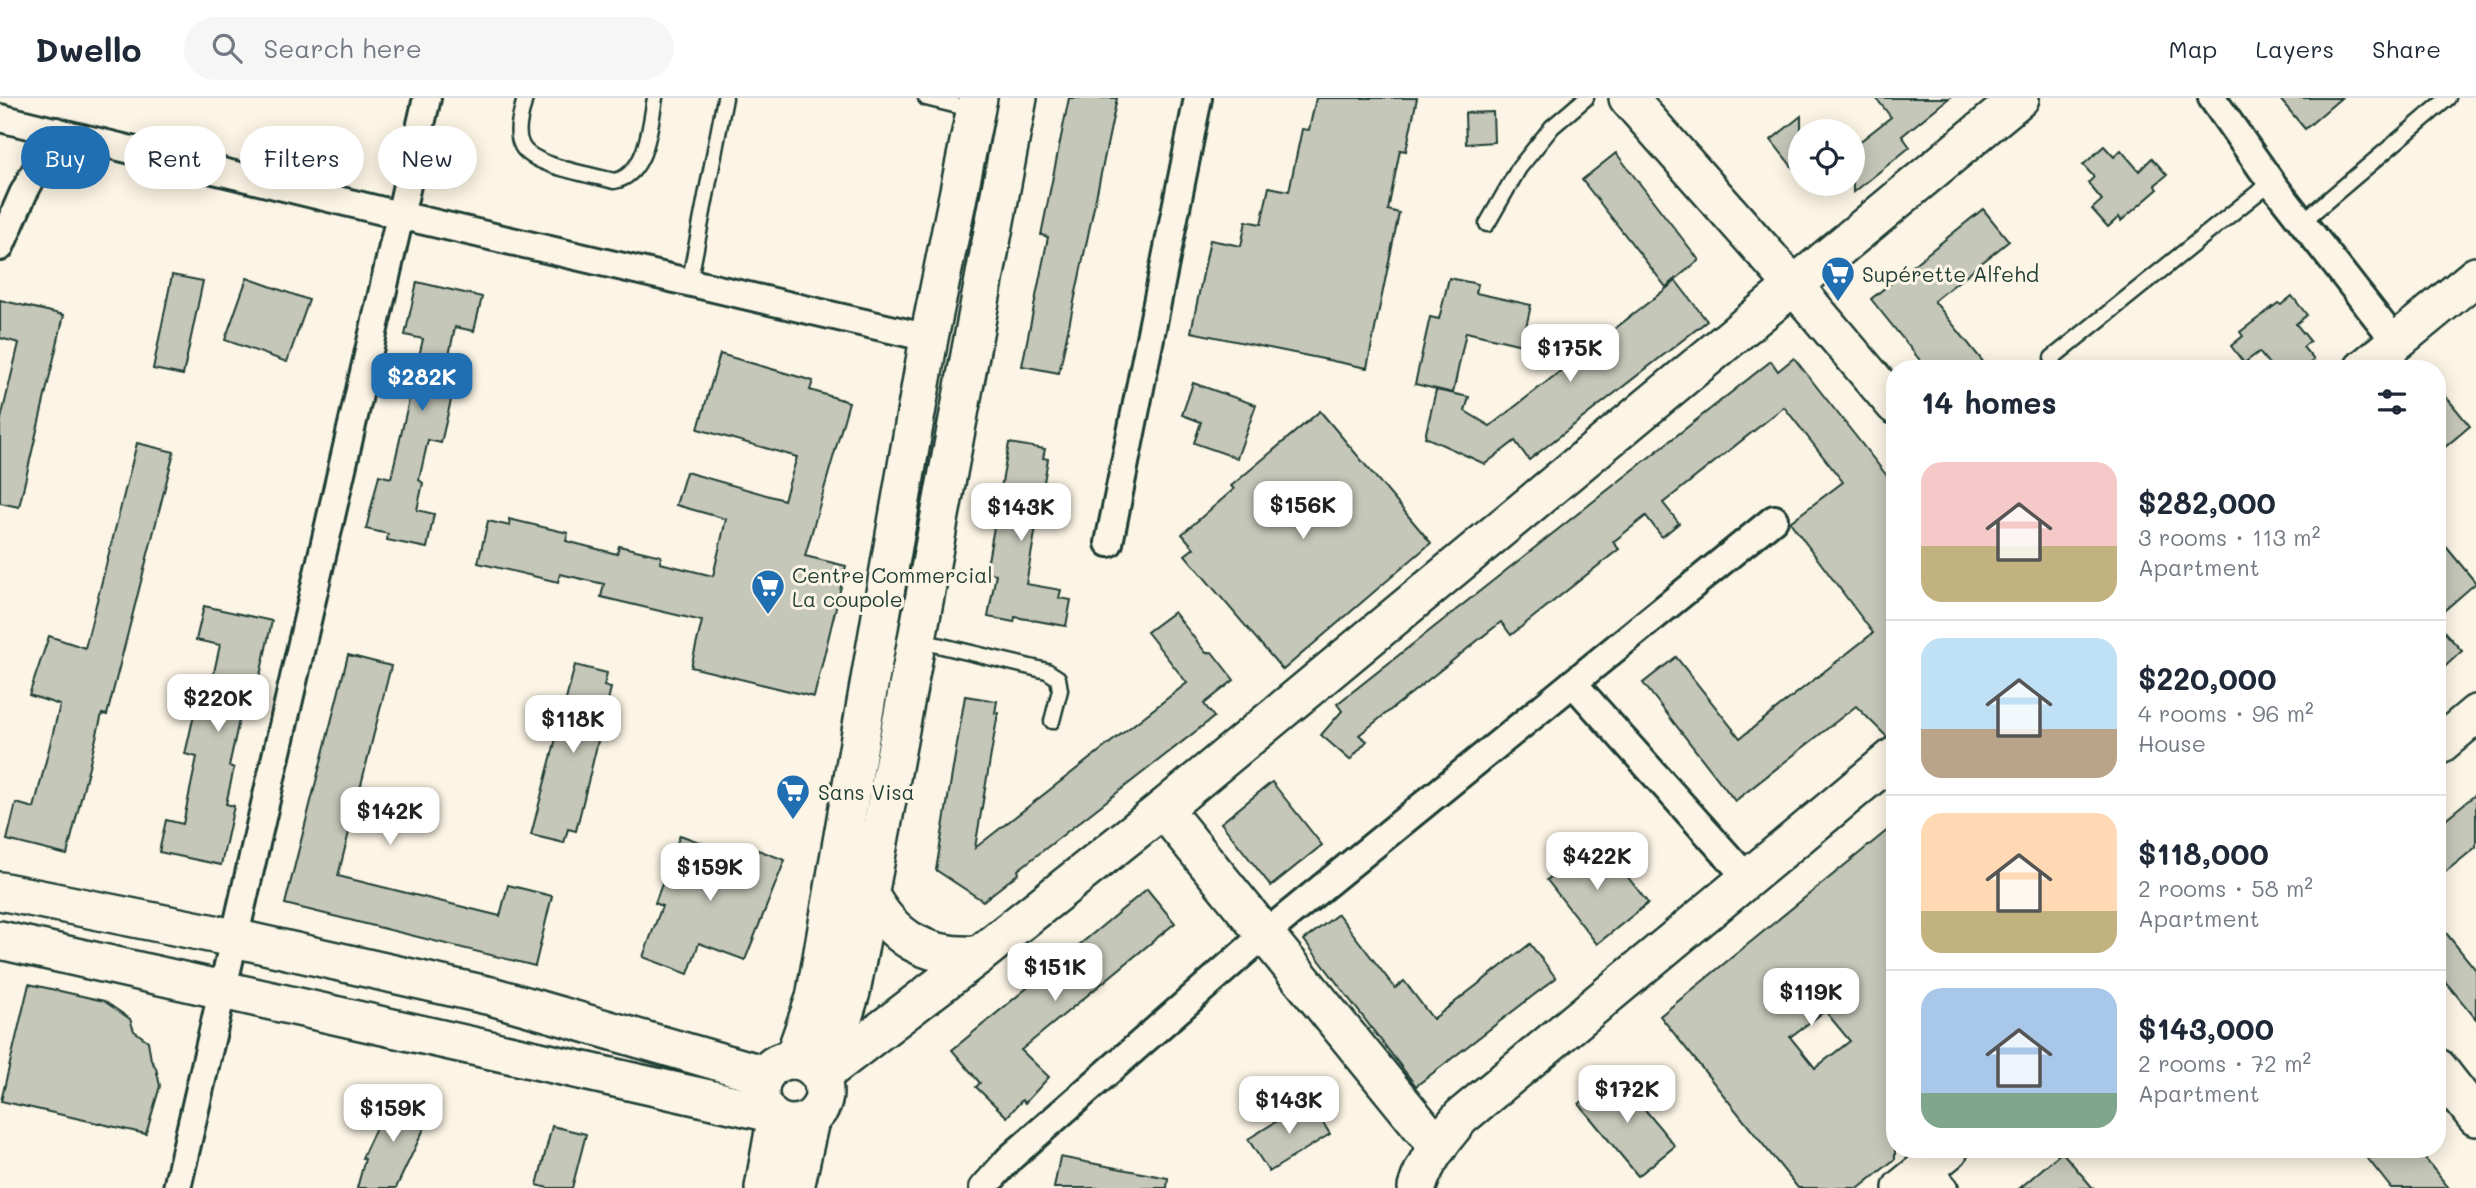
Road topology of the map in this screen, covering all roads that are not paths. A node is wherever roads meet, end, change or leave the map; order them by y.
1 (427, 98) edge
2 (525, 98) edge
3 (655, 98) edge
4 (725, 98) edge
5 (926, 98) edge
6 (1018, 98) edge
7 (1198, 98) edge
8 (1586, 98) edge
9 (1628, 98) edge
10 (2020, 98) edge
11 (2212, 98) edge
12 (2448, 98) edge
13 (977, 104) edge
14 (0, 118) edge
15 (35, 126) edge
16 (110, 144) edge
17 (2271, 182) junction
18 (26, 189) edge
19 (399, 215) junction
20 (2302, 222) junction
21 (1487, 224) dead end
22 (0, 247) edge
23 (2476, 276) edge
24 (689, 284) junction
25 (1795, 287) junction
26 (929, 338) junction
27 (2396, 342) junction
28 (2052, 358) dead end
29 (2373, 360) edge
30 (1886, 394) edge
31 (1774, 519) dead end
32 (1109, 543) dead end
33 (916, 640) junction
34 (1573, 683) junction
35 (2476, 714) edge
36 (1052, 721) dead end
37 (2446, 739) edge
38 (1886, 764) edge
39 (1163, 809) junction
40 (1748, 879) junction
41 (0, 891) edge
42 (868, 892) junction
43 (1265, 934) junction
44 (234, 938) junction
45 (0, 940) edge
46 (979, 955) junction
47 (222, 989) junction
48 (799, 1071) junction
49 (2446, 1078) edge
50 (784, 1117) junction
51 (2476, 1117) edge
52 (1438, 1147) junction
53 (177, 1188) edge
54 (764, 1188) edge
55 (795, 1188) edge
56 (983, 1188) edge
57 (1417, 1188) edge

1 - 19 street
2 - 3 lane
4 - 24 lane
5 - 13 lane
6 - 33 main road
7 - 32 street
8 - 21 lane
9 - 25 main road
10 - 25 main road
11 - 17 street
12 - 20 lane
13 - 26 main road
14 - 15 street
16 - 19 street
17 - 20 street
17 - 28 lane
18 - 22 street
19 - 24 street
19 - 44 street
20 - 27 street
23 - 27 main road
24 - 26 street
25 - 30 main road
25 - 39 main road
26 - 48 main road
27 - 29 main road
31 - 34 street
33 - 36 lane
33 - 42 main road
34 - 40 street
34 - 43 street
35 - 37 main road
38 - 40 main road
39 - 43 main road
39 - 46 main road
40 - 52 main road
41 - 44 main road
42 - 46 main road
42 - 48 main road
43 - 52 main road
43 - 56 street
44 - 47 street
44 - 48 main road
45 - 47 main road
46 - 48 main road
47 - 50 main road
47 - 53 street
48 - 50 main road
48 - 50 main road
49 - 51 main road
50 - 54 main road
50 - 55 main road
52 - 57 main road

